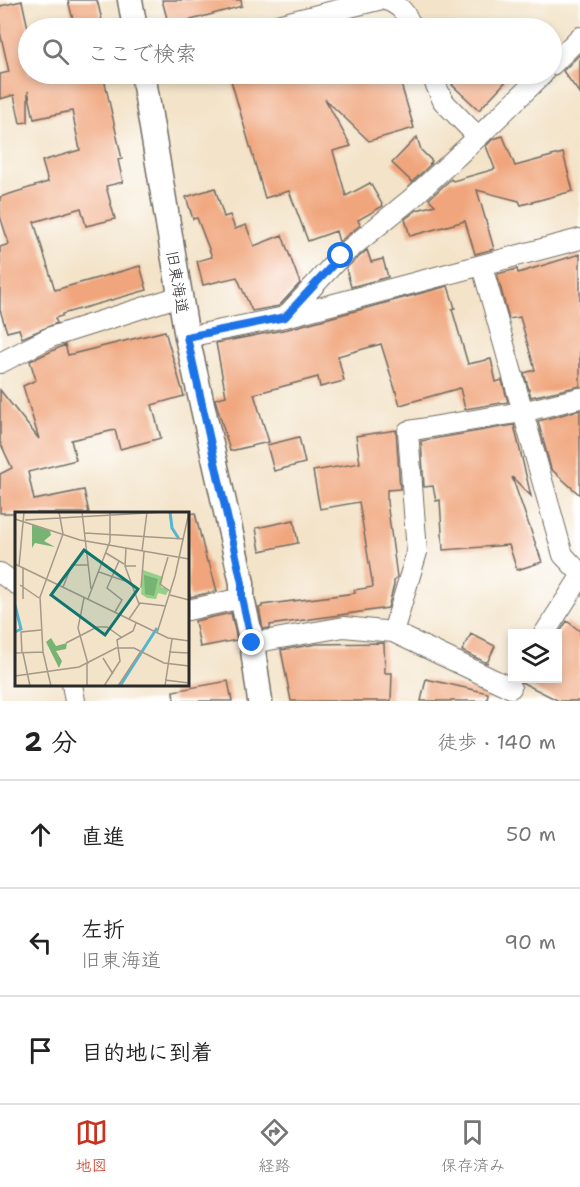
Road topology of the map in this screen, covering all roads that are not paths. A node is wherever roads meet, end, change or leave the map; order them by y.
1 (130, 0) edge
2 (378, 0) edge
3 (386, 0) edge
4 (133, 18) edge
5 (305, 18) edge
6 (407, 18) edge
7 (580, 38) edge
8 (562, 55) edge
9 (145, 84) edge
10 (435, 84) edge
11 (533, 84) edge
12 (478, 137) junction
13 (580, 239) edge
14 (482, 266) junction
15 (180, 296) junction
16 (285, 317) junction
17 (187, 337) junction
18 (0, 363) edge
19 (580, 398) edge
20 (522, 412) junction
21 (0, 573) edge
22 (580, 573) edge
23 (580, 578) edge
24 (15, 583) edge
25 (242, 598) junction
26 (189, 610) edge
27 (547, 629) edge
28 (393, 632) junction
29 (252, 643) junction
30 (72, 686) edge
31 (510, 689) edge
32 (75, 701) edge
33 (260, 701) edge

1 - 4 street
2 - 5 street
3 - 6 street
7 - 8 street
9 - 15 street, 旧東海道
10 - 12 street
11 - 12 street
12 - 16 street
13 - 14 street
14 - 16 street
14 - 20 street
15 - 17 street, 旧東海道
15 - 18 street
16 - 17 street
17 - 25 street, 旧東海道
19 - 20 street
20 - 22 street
20 - 28 street
21 - 24 street
23 - 27 street
25 - 26 street
25 - 29 street, 旧東海道
28 - 29 street
28 - 31 street
29 - 33 street, 旧東海道
30 - 32 street

